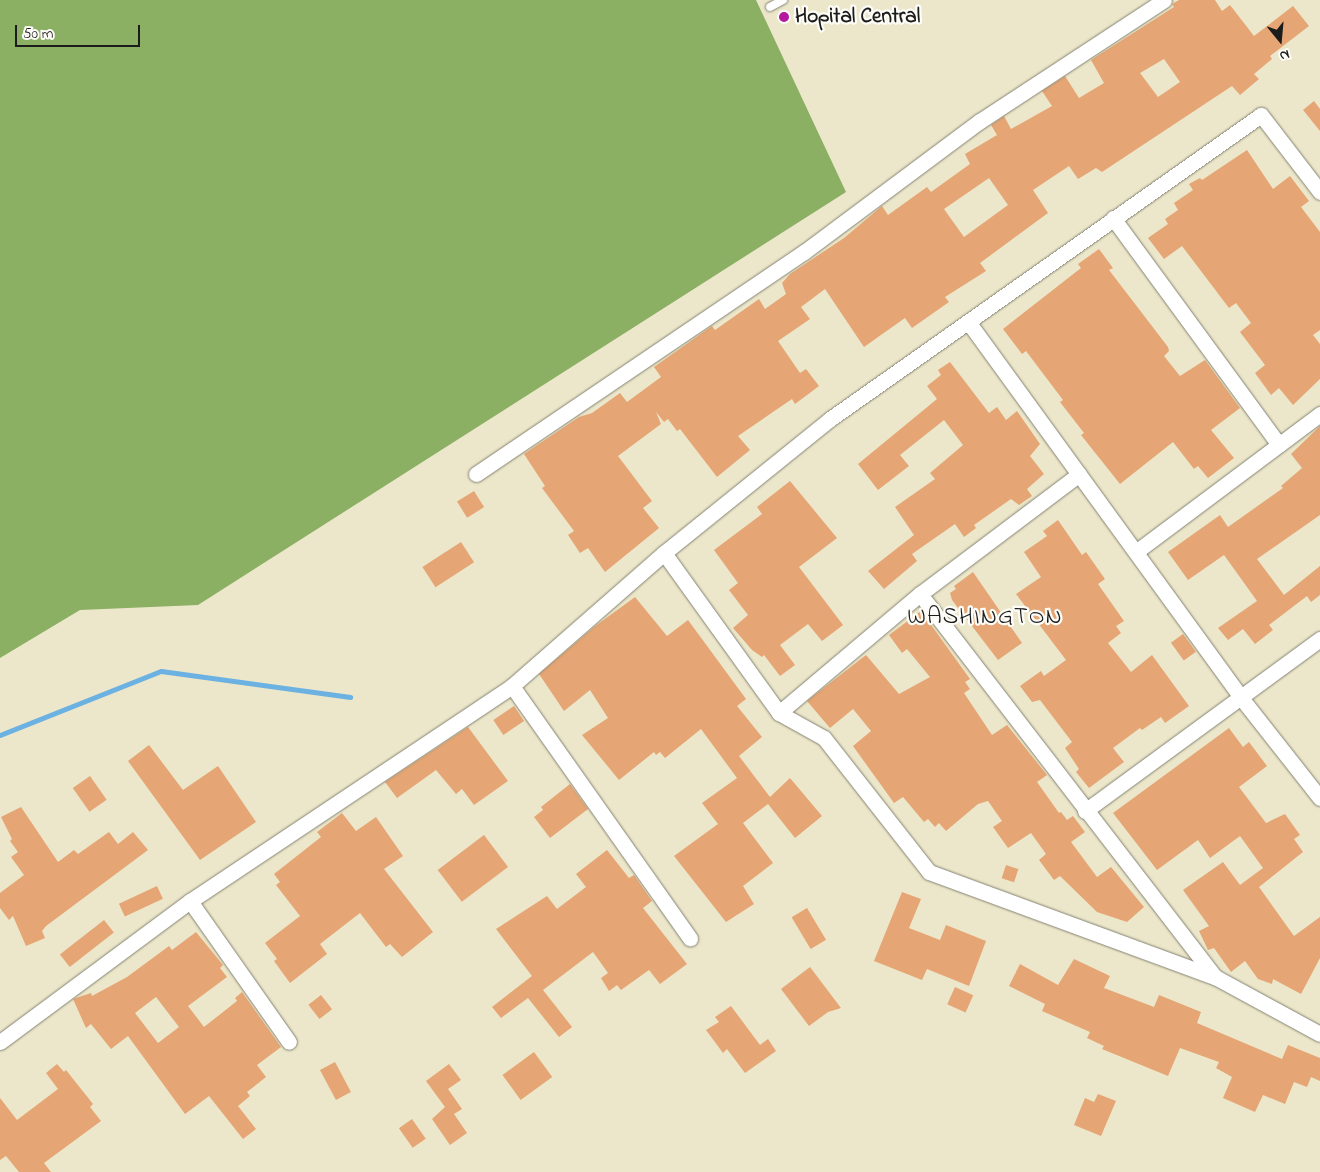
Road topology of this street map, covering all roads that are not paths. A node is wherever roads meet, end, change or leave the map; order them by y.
1 (783, 0) edge
2 (1164, 0) edge
3 (770, 7) dead end
4 (1320, 192) edge
5 (1113, 218) junction
6 (969, 323) junction
7 (1320, 414) edge
8 (1280, 445) junction
9 (476, 474) dead end
10 (1079, 474) junction
11 (1137, 552) junction
12 (664, 553) junction
13 (920, 594) junction
14 (1320, 640) edge
15 (512, 686) junction
16 (1242, 699) junction
17 (779, 713) junction
18 (1320, 798) edge
19 (1085, 811) junction
20 (190, 901) junction
21 (690, 938) dead end
22 (1215, 977) junction
23 (1320, 1034) edge
24 (0, 1042) edge
25 (289, 1042) dead end

1 - 3 lane
2 - 9 street
4 - 5 street
5 - 6 street
5 - 8 street
6 - 10 street
6 - 12 street
7 - 8 street
8 - 11 street
10 - 11 street
10 - 13 street
11 - 16 street
12 - 15 street
12 - 17 street
13 - 17 street
13 - 19 street
14 - 16 street
15 - 20 street
15 - 21 street
16 - 18 street
16 - 19 street
17 - 22 street
19 - 22 street
20 - 24 street
20 - 25 street
22 - 23 street

